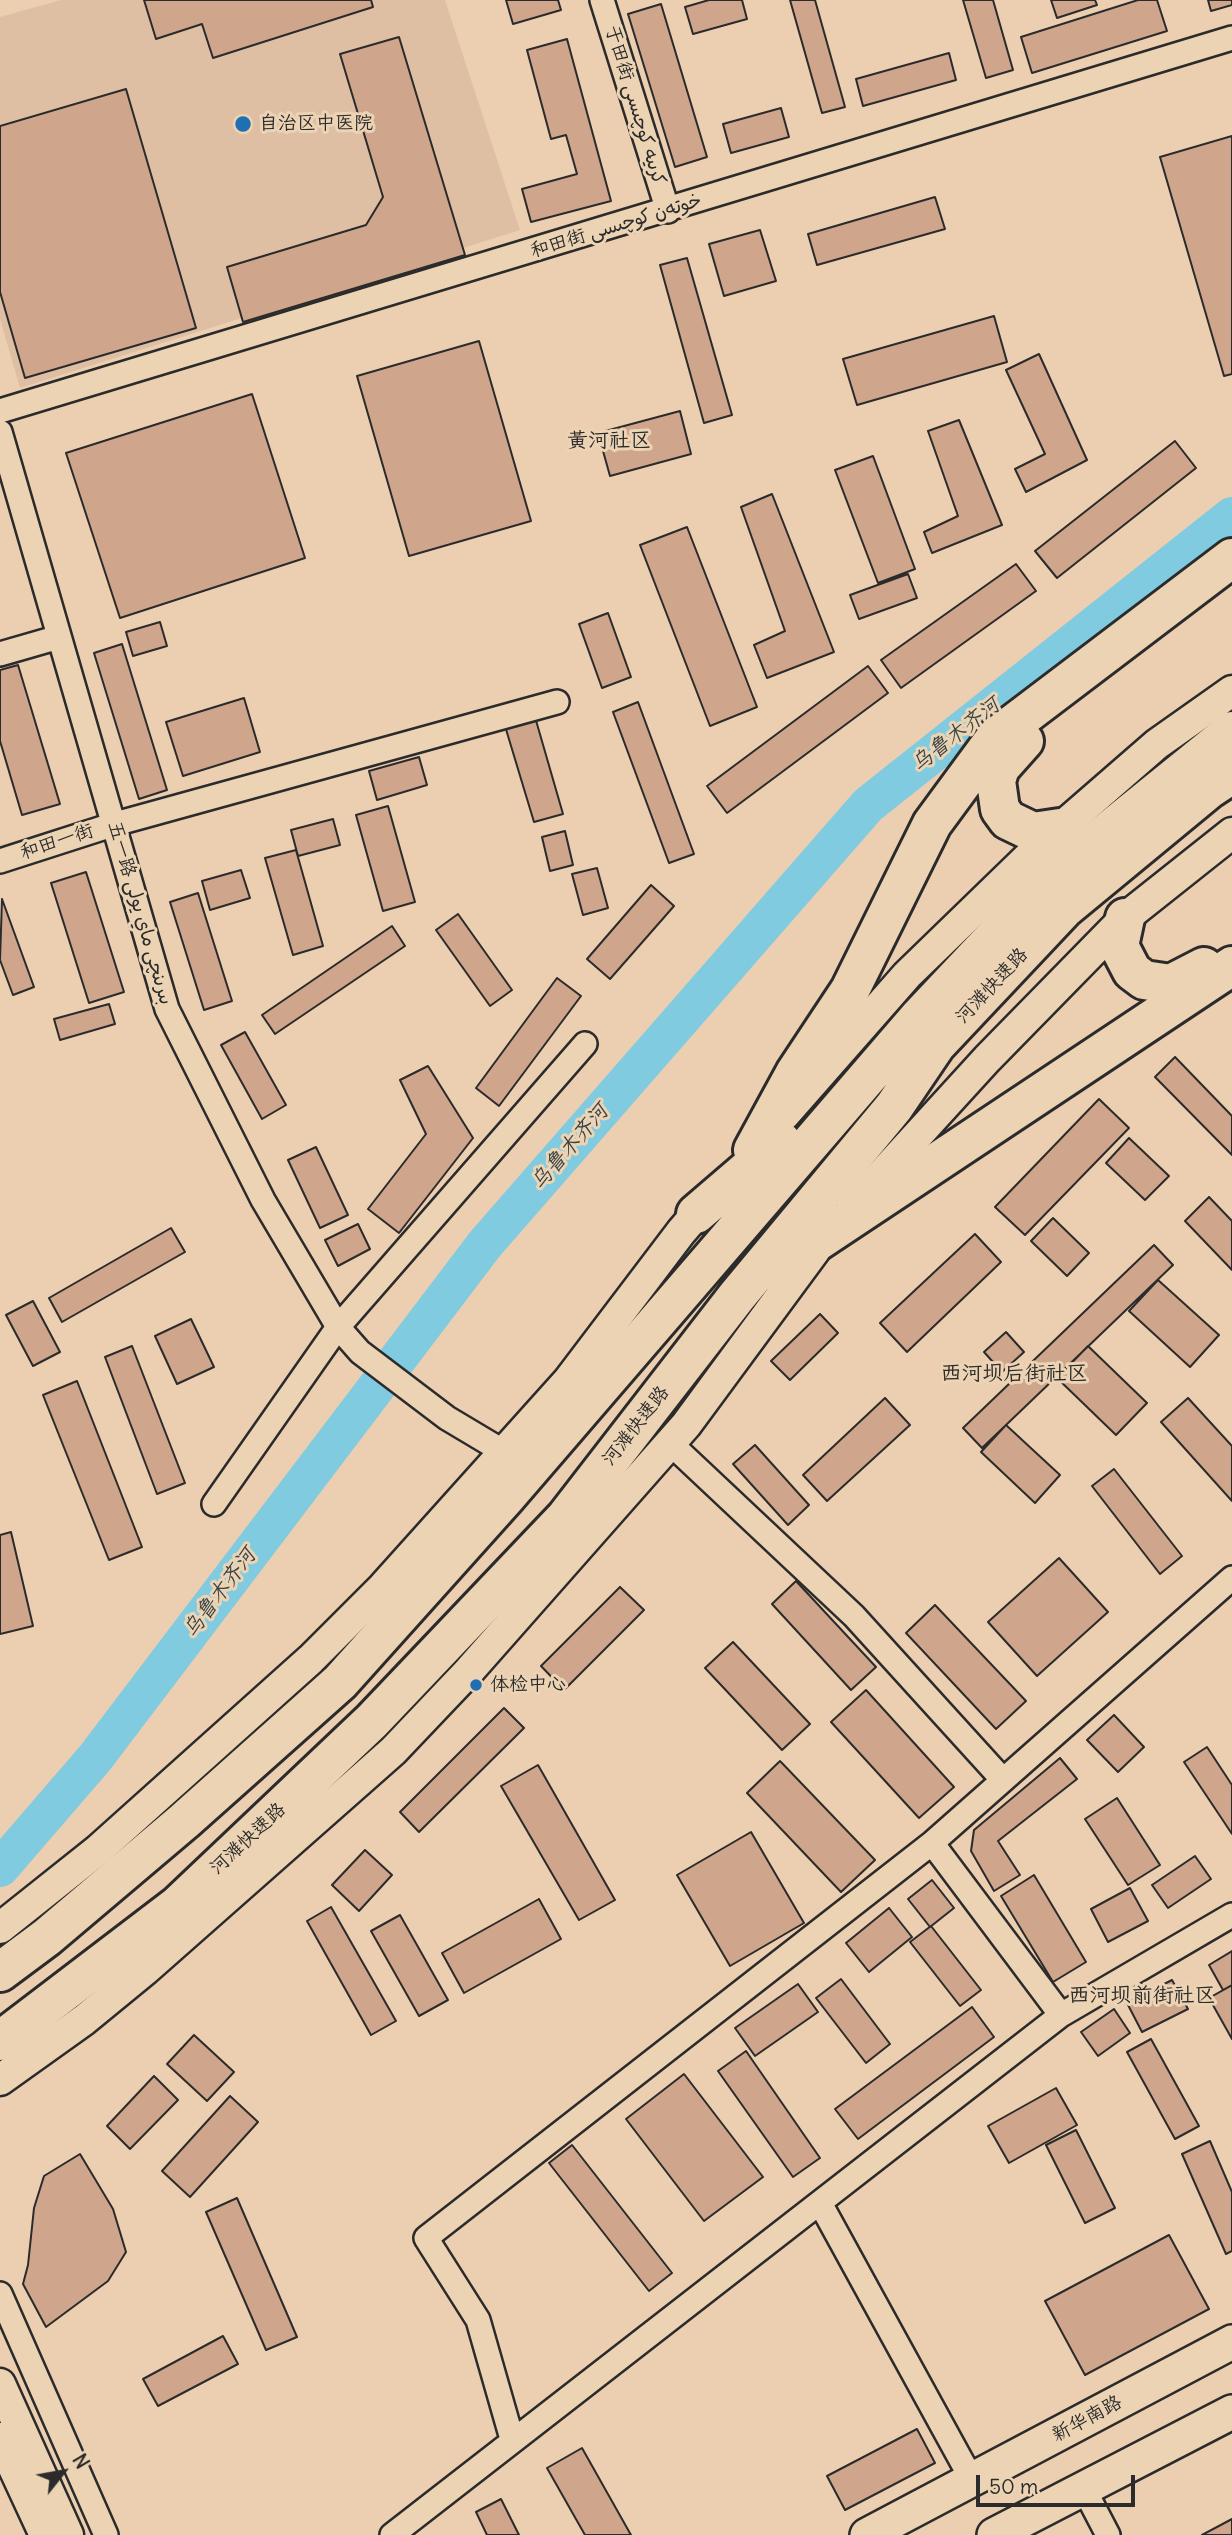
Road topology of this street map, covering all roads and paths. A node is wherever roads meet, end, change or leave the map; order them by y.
1 (602, 0) edge
2 (1232, 38) edge
3 (667, 211) junction
4 (0, 411) edge
5 (0, 432) edge
6 (1232, 558) edge
7 (1232, 580) edge
8 (59, 638) junction
9 (0, 654) edge
10 (1232, 691) edge
11 (557, 702) dead end
12 (1232, 731) edge
13 (1232, 774) edge
14 (115, 824) junction
15 (1060, 828) junction
16 (1232, 833) edge
17 (0, 861) edge
18 (1125, 918) junction
19 (1232, 948) edge
20 (1232, 965) edge
21 (900, 1040) junction
22 (584, 1044) dead end
23 (753, 1150) junction
24 (696, 1214) junction
25 (825, 1237) junction
26 (737, 1296) junction
27 (338, 1327) junction
28 (670, 1443) junction
29 (504, 1452) junction
30 (214, 1504) dead end
31 (1232, 1577) edge
32 (1003, 1780) junction
33 (932, 1843) junction
34 (1232, 1915) edge
35 (0, 1928) edge
36 (0, 1972) edge
37 (1061, 2015) junction
38 (0, 2041) edge
39 (0, 2080) edge
40 (820, 2203) junction
41 (0, 2294) edge
42 (1232, 2342) edge
43 (0, 2384) edge
44 (1232, 2412) edge
45 (0, 2438) edge
46 (512, 2439) junction
47 (972, 2480) junction
48 (1083, 2488) junction
49 (45, 2535) edge
50 (68, 2535) edge
51 (106, 2535) edge
52 (392, 2535) edge
53 (867, 2535) edge
54 (994, 2535) edge
55 (1108, 2535) edge

1 - 3 street, 于田街 كرىيە كوچىسى
2 - 3 street, 和田街 خوتەن كوچىسى
3 - 4 street, 和田街 خوتەن كوچىسى
5 - 8 street, 五一路 بىرىنچى ماي يولى
6 - 23 highway
7 - 15 highway
8 - 9 street
8 - 14 street, 五一路 بىرىنچى ماي يولى
10 - 15 street
11 - 14 street, 和田一街
12 - 21 highway, 河滩快速路
13 - 26 highway, 河滩快速路
14 - 17 street, 和田一街
14 - 27 street, 五一路 بىرىنچى ماي يولى
15 - 23 street
16 - 18 street
18 - 19 highway
18 - 25 street
20 - 25 highway
21 - 24 highway
21 - 36 highway, 河滩快速路
22 - 27 street
23 - 24 street
24 - 29 street
25 - 26 highway
25 - 28 street
26 - 38 highway, 河滩快速路
27 - 29 street, 五一路 بىرىنچى ماي يولى
27 - 30 street
28 - 32 street
28 - 39 street
29 - 35 street
31 - 32 street
32 - 33 street
33 - 37 street
33 - 46 street
34 - 37 street
37 - 40 street
40 - 46 street
40 - 47 street
41 - 51 street
42 - 47 main road, 新华南路
43 - 50 street
44 - 48 main road
45 - 49 street
46 - 52 street
47 - 53 main road, 新华南路
48 - 54 main road
48 - 55 street

